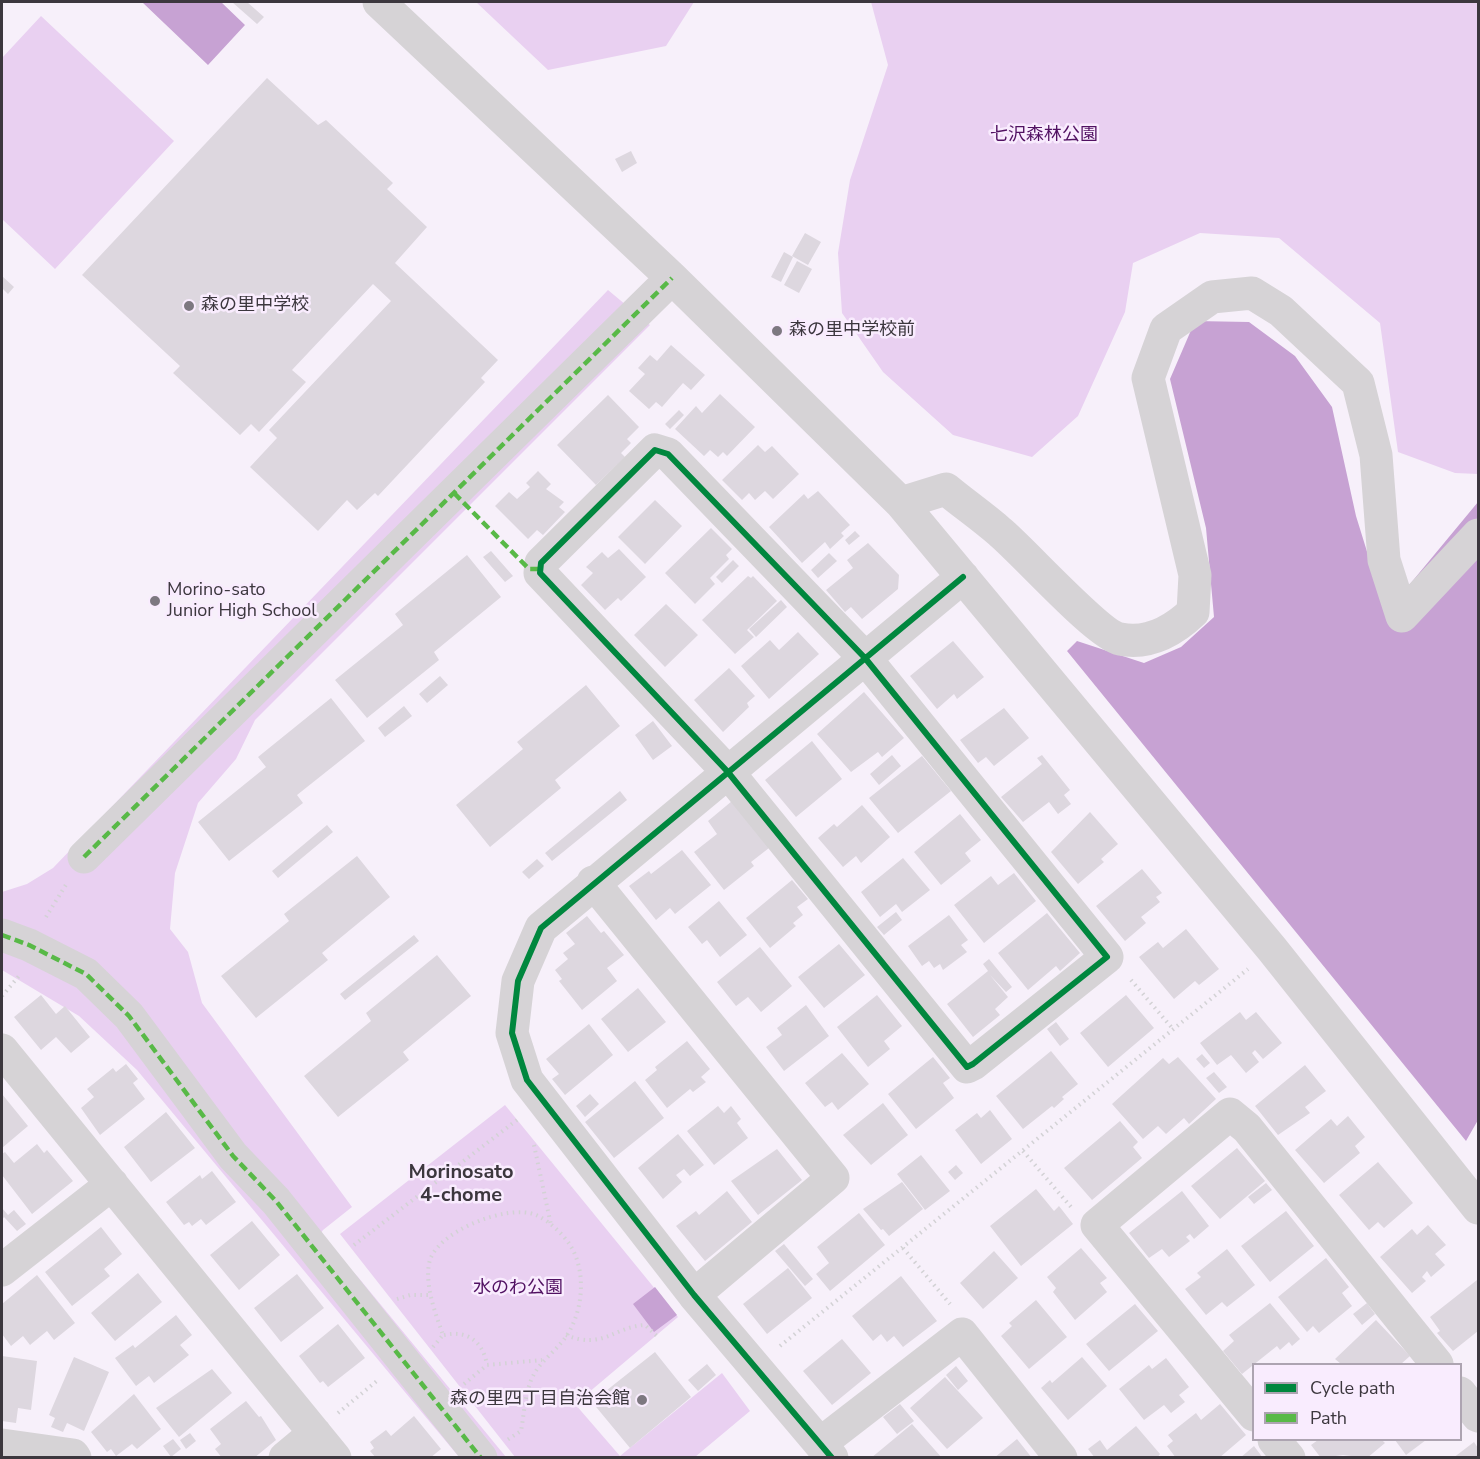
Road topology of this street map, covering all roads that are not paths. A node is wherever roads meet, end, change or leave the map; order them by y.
1 (379, 2) edge
2 (672, 278) junction
3 (901, 503) junction
4 (1479, 535) edge
5 (963, 576) junction
6 (865, 658) junction
7 (726, 771) junction
8 (84, 857) road end
9 (592, 882) junction
10 (15, 940) edge
11 (2, 1050) edge
12 (111, 1184) junction
13 (1477, 1204) edge
14 (2, 1269) edge
15 (694, 1295) junction
16 (1435, 1363) edge
17 (1462, 1394) edge
18 (1252, 1413) edge
19 (1479, 1416) edge
20 (1275, 1441) edge
21 (2, 1445) edge
22 (325, 1445) edge
23 (827, 1450) edge
24 (478, 1454) edge
25 (75, 1458) edge
26 (285, 1458) edge
27 (1061, 1458) edge
28 (1288, 1458) edge

1 - 2 street
2 - 3 street
2 - 8 street
3 - 4 street
3 - 5 street
5 - 6 street
5 - 13 street
6 - 7 street
6 - 7 street
6 - 7 street
7 - 9 street
9 - 15 street
9 - 15 street
10 - 24 street
11 - 12 street
12 - 14 street
12 - 22 street
15 - 23 street
16 - 18 street
17 - 19 street
20 - 28 street
21 - 25 street
22 - 26 street
23 - 27 street

